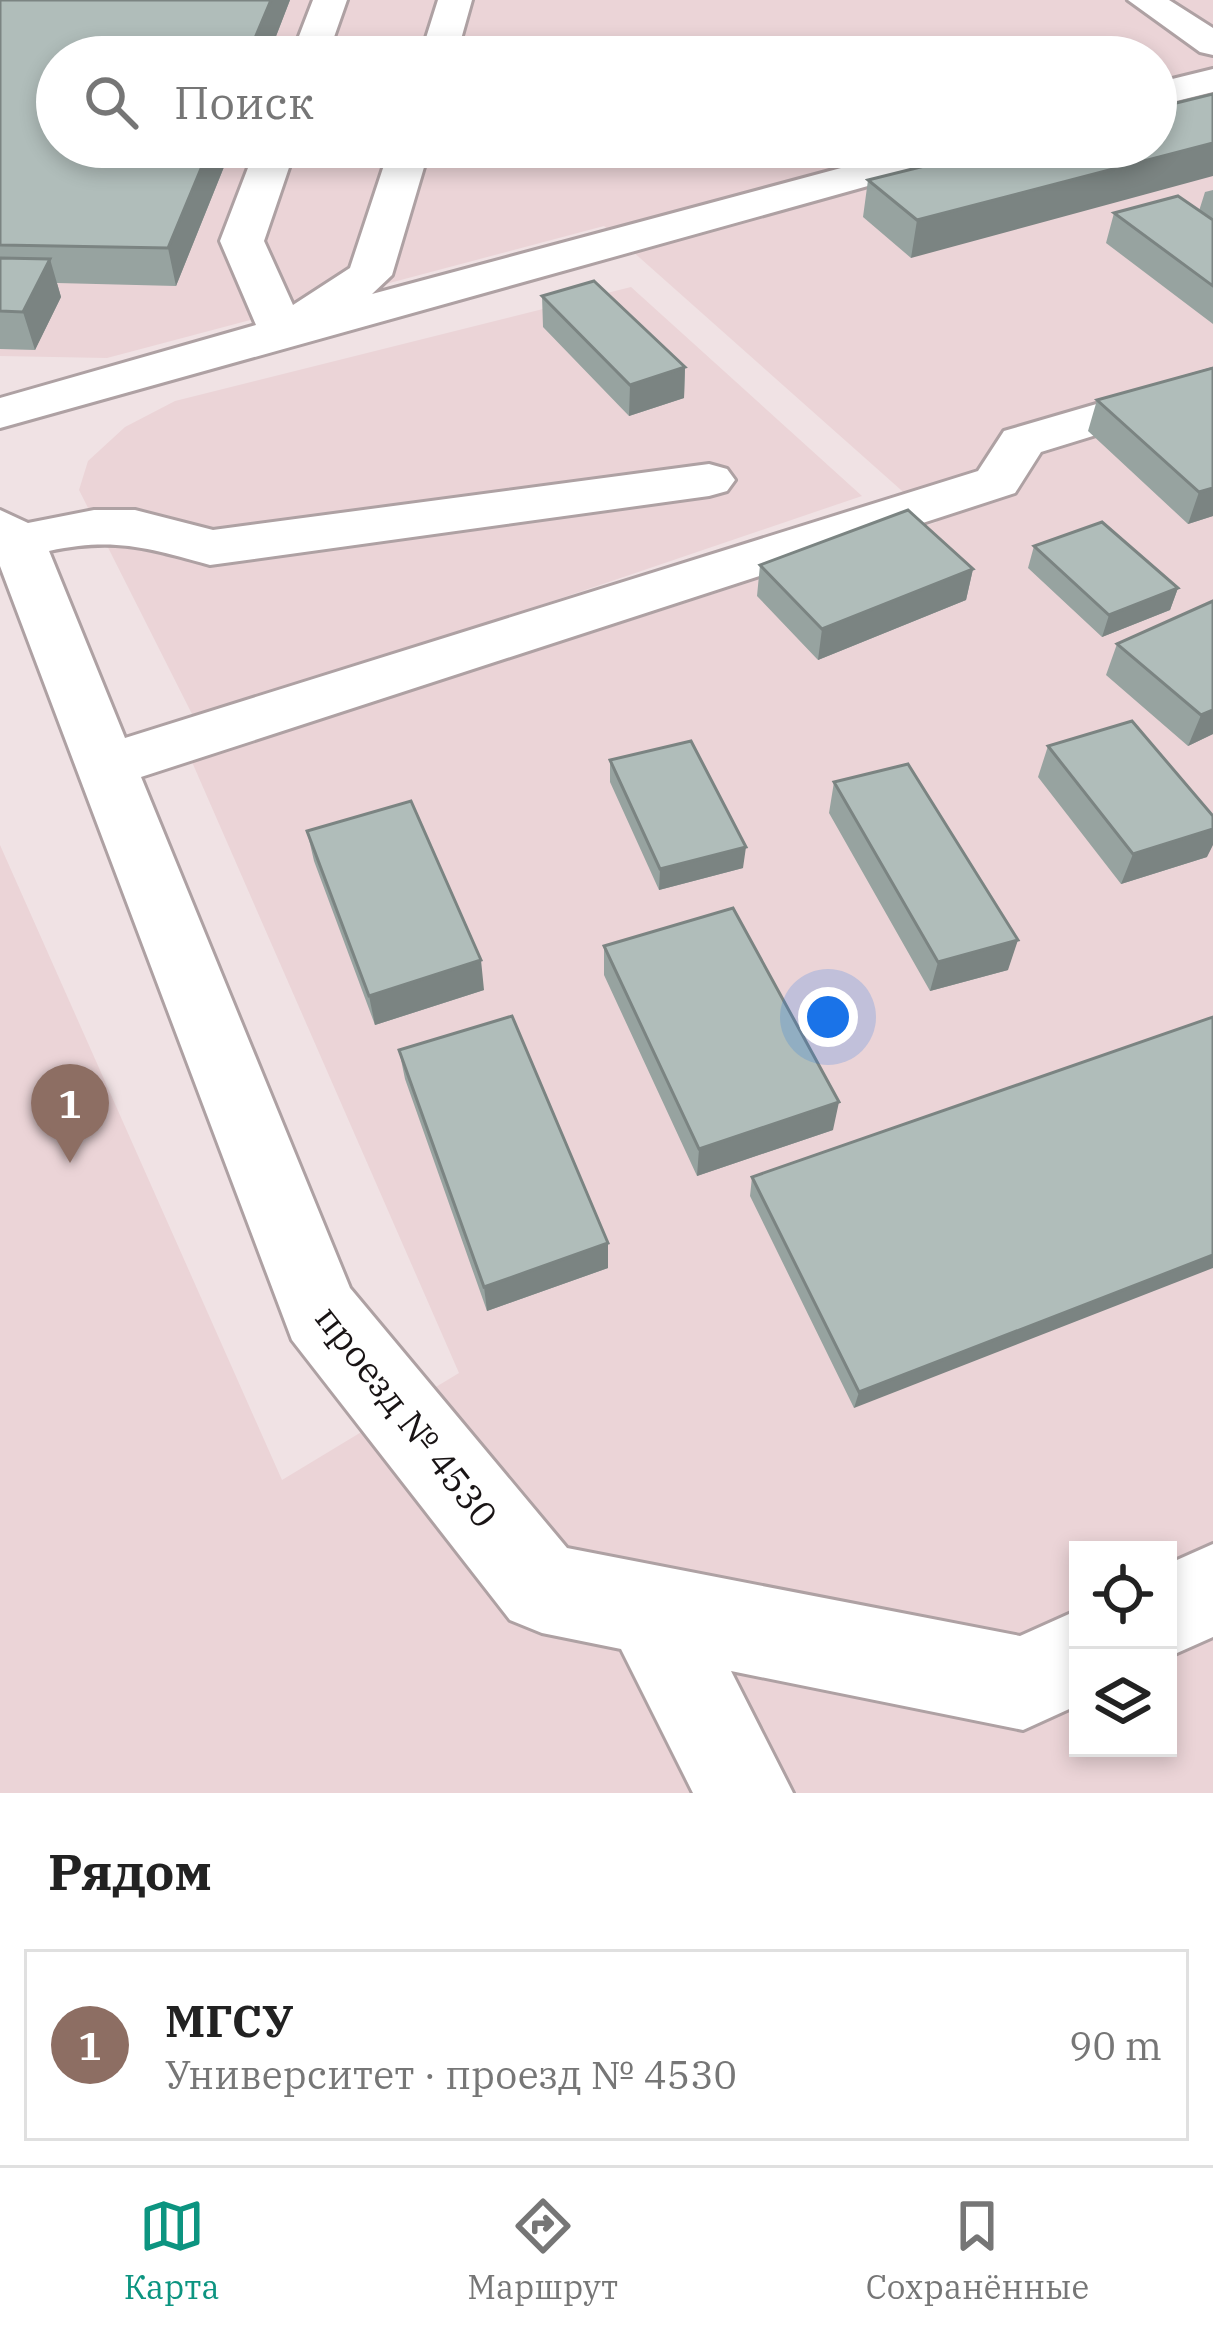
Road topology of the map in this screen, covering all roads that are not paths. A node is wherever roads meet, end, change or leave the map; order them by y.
1 (330, 0) edge
2 (455, 0) edge
3 (1145, 0) edge
4 (317, 36) edge
5 (444, 36) edge
6 (1213, 44) edge
7 (1213, 80) edge
8 (1177, 89) edge
9 (269, 168) edge
10 (403, 168) edge
11 (888, 168) edge
12 (283, 332) junction
13 (1213, 384) edge
14 (0, 412) edge
15 (709, 481) dead end
16 (9, 535) edge
17 (106, 766) junction
18 (1213, 1589) edge
19 (1177, 1607) edge
20 (649, 1609) junction
21 (1069, 1660) edge
22 (744, 1793) edge

1 - 4 street
2 - 5 street
3 - 6 street
7 - 8 street
9 - 12 street
10 - 12 street
11 - 12 street
12 - 14 street
13 - 17 street
15 - 16 street
16 - 17 street, проезд № 4530
17 - 20 street, проезд № 4530
18 - 19 street
20 - 21 street, проезд № 4530
20 - 22 street

